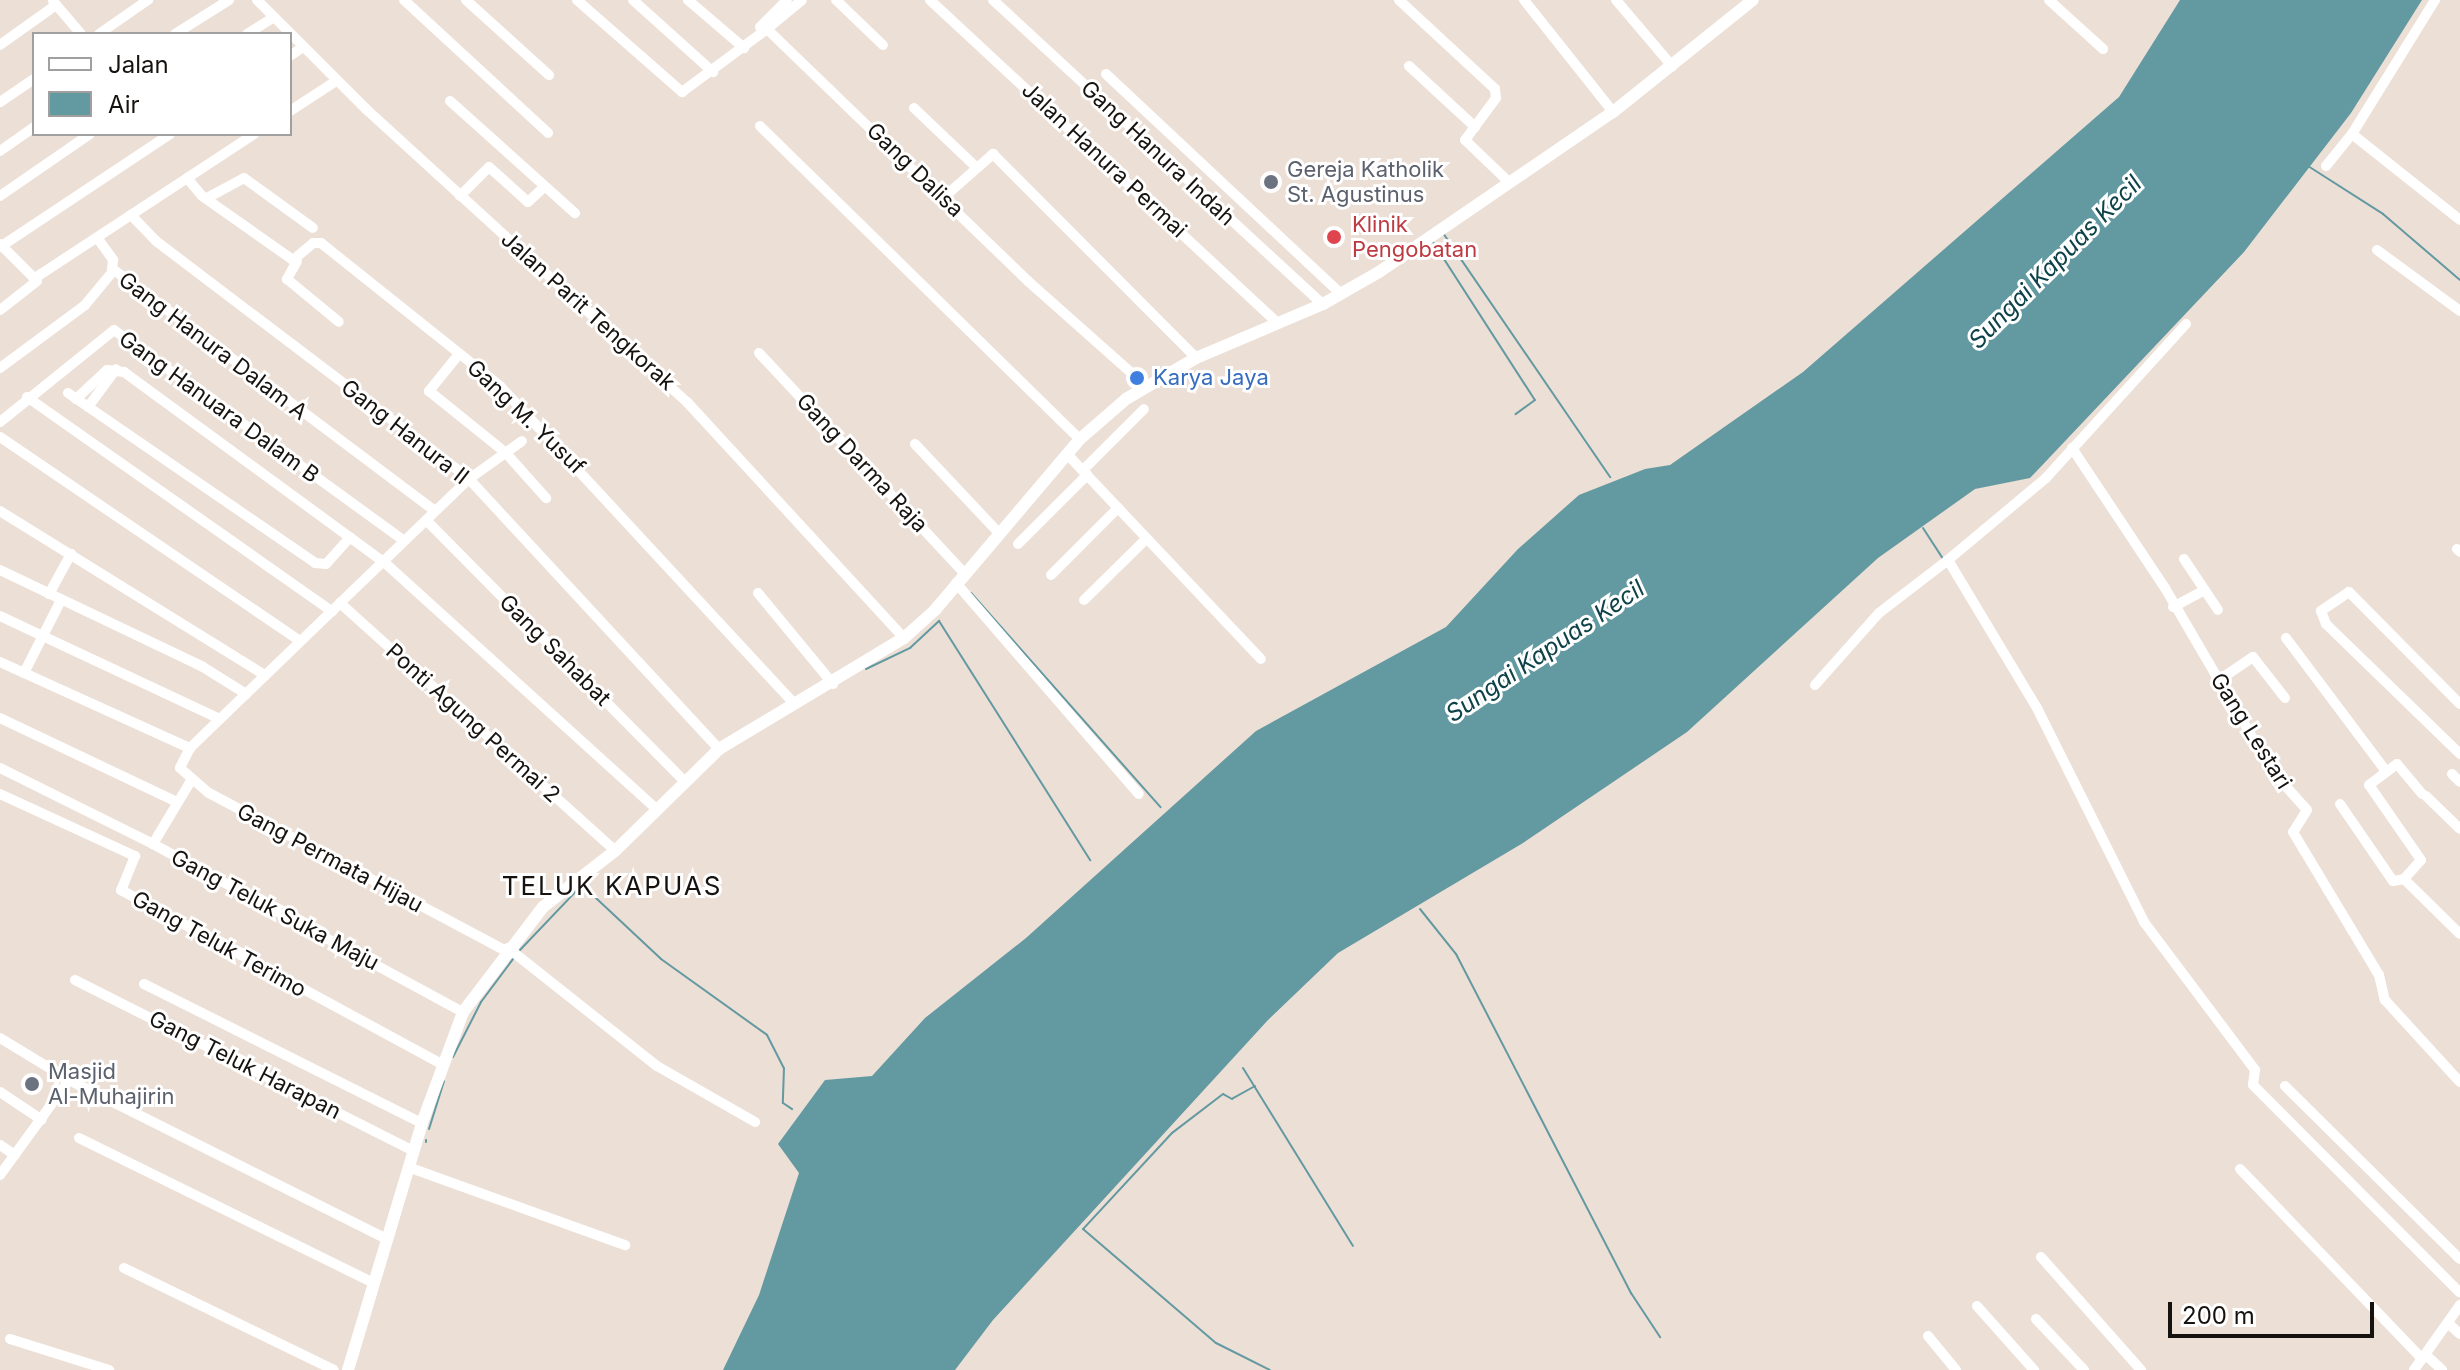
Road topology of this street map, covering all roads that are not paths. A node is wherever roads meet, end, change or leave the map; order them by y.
1 (148, 0) edge
2 (229, 0) edge
3 (257, 0) edge
4 (404, 0) edge
5 (466, 0) edge
6 (577, 0) edge
7 (633, 0) edge
8 (688, 0) edge
9 (836, 0) edge
10 (930, 0) edge
11 (993, 0) edge
12 (1399, 0) edge
13 (1524, 0) edge
14 (1616, 0) edge
15 (1753, 0) edge
16 (2049, 0) edge
17 (2435, 0) edge
18 (54, 2) edge
19 (793, 2) edge
20 (274, 17) junction
21 (762, 29) junction
22 (79, 32) edge
23 (102, 32) edge
24 (178, 32) edge
25 (250, 32) edge
26 (288, 32) edge
27 (292, 36) edge
28 (0, 45) edge
29 (883, 45) dead end
30 (303, 47) junction
31 (744, 48) junction
32 (2103, 49) dead end
33 (292, 55) edge
34 (1409, 66) dead end
35 (1672, 66) junction
36 (713, 72) junction
37 (1106, 74) dead end
38 (549, 75) dead end
39 (32, 80) edge
40 (336, 81) junction
41 (450, 101) dead end
42 (0, 102) edge
43 (914, 108) dead end
44 (292, 110) edge
45 (1613, 112) junction
46 (760, 126) dead end
47 (1475, 127) junction
48 (32, 128) edge
49 (548, 133) dead end
50 (2352, 134) junction
51 (87, 136) edge
52 (167, 136) edge
53 (251, 136) edge
54 (0, 151) edge
55 (975, 166) junction
56 (2326, 166) dead end
57 (187, 178) junction
58 (1510, 183) junction
59 (545, 186) junction
60 (0, 196) edge
61 (460, 196) junction
62 (207, 198) junction
63 (943, 198) junction
64 (575, 213) dead end
65 (131, 215) junction
66 (2460, 220) edge
67 (313, 228) dead end
68 (98, 239) junction
69 (0, 245) edge
70 (2377, 250) dead end
71 (297, 261) junction
72 (112, 270) junction
73 (35, 278) junction
74 (1341, 294) junction
75 (1323, 304) junction
76 (0, 310) edge
77 (2460, 311) edge
78 (339, 322) dead end
79 (1276, 322) junction
80 (2186, 324) dead end
81 (759, 353) dead end
82 (459, 354) junction
83 (1196, 358) junction
84 (0, 368) edge
85 (116, 369) junction
86 (1146, 386) junction
87 (27, 397) junction
88 (88, 407) junction
89 (1144, 409) dead end
90 (0, 422) edge
91 (0, 437) edge
92 (1080, 439) junction
93 (522, 441) dead end
94 (915, 444) dead end
95 (2072, 448) junction
96 (505, 452) junction
97 (1067, 454) junction
98 (1085, 473) junction
99 (469, 479) junction
100 (546, 498) dead end
101 (1118, 508) junction
102 (0, 511) edge
103 (435, 511) junction
104 (426, 520) junction
105 (998, 532) junction
106 (350, 537) junction
107 (1147, 538) junction
108 (404, 541) junction
109 (1018, 544) dead end
110 (71, 554) junction
111 (2184, 559) dead end
112 (1948, 560) junction
113 (384, 562) junction
114 (0, 570) edge
115 (1051, 575) dead end
116 (961, 578) junction
117 (2205, 590) junction
118 (758, 593) dead end
119 (49, 594) junction
120 (61, 600) junction
121 (1084, 600) dead end
122 (336, 607) junction
123 (2173, 607) junction
124 (2218, 610) dead end
125 (0, 616) edge
126 (43, 636) junction
127 (904, 638) junction
128 (2286, 638) dead end
129 (300, 641) junction
130 (1261, 659) dead end
131 (0, 662) edge
132 (24, 673) junction
133 (265, 675) junction
134 (2219, 680) junction
135 (833, 684) junction
136 (1815, 685) dead end
137 (246, 694) junction
138 (2285, 698) dead end
139 (794, 704) junction
140 (2460, 704) edge
141 (0, 718) edge
142 (218, 718) junction
143 (190, 748) junction
144 (719, 749) junction
145 (2460, 754) edge
146 (0, 768) edge
147 (2385, 770) junction
148 (192, 779) junction
149 (683, 780) junction
150 (0, 794) edge
151 (1139, 794) dead end
152 (177, 802) junction
153 (2340, 804) dead end
154 (655, 808) junction
155 (2460, 829) edge
156 (153, 844) junction
157 (615, 851) junction
158 (2404, 879) junction
159 (2460, 934) edge
160 (507, 949) junction
161 (75, 980) dead end
162 (144, 984) dead end
163 (463, 1012) junction
164 (0, 1038) edge
165 (441, 1064) junction
166 (69, 1080) junction
167 (2460, 1082) edge
168 (2285, 1086) dead end
169 (0, 1092) edge
170 (42, 1120) junction
171 (755, 1122) dead end
172 (422, 1123) junction
173 (79, 1138) dead end
174 (0, 1145) edge
175 (413, 1151) junction
176 (15, 1155) junction
177 (408, 1167) junction
178 (2240, 1169) dead end
179 (0, 1175) edge
180 (385, 1238) junction
181 (625, 1245) dead end
182 (2041, 1257) dead end
183 (2460, 1259) edge
184 (124, 1268) dead end
185 (374, 1283) junction
186 (2460, 1293) edge
187 (2460, 1305) edge
188 (1977, 1306) dead end
189 (2036, 1319) dead end
190 (2448, 1323) junction
191 (2460, 1334) edge
192 (1928, 1336) dead end
193 (10, 1339) dead end
194 (2424, 1357) junction
195 (109, 1370) edge
196 (334, 1370) edge
197 (348, 1370) edge
198 (1956, 1370) edge
199 (2034, 1370) edge
200 (2084, 1370) edge
201 (2141, 1370) edge
202 (2414, 1370) edge
203 (2442, 1370) edge

1 - 23 street
2 - 24 street
3 - 20 street, Jalan Parit Tengkorak
4 - 49 street
5 - 38 street
6 - 36 street
7 - 36 street
8 - 31 street
9 - 29 street
10 - 79 street, Jalan Hanura Permai
11 - 75 street, Gang Hanura Indah
12 - 47 street
13 - 45 street
14 - 35 street
15 - 35 main road
16 - 32 street
17 - 50 street
18 - 22 street
18 - 28 street
19 - 21 street
20 - 25 street
20 - 26 street, Jalan Parit Tengkorak
21 - 31 street
21 - 63 street, Gang Dalisa
27 - 30 street, Jalan Parit Tengkorak
30 - 33 street
30 - 40 street, Jalan Parit Tengkorak
31 - 36 street
34 - 47 street
35 - 45 main road
37 - 74 street
39 - 42 street
40 - 44 street
40 - 61 street, Jalan Parit Tengkorak
41 - 59 street
43 - 55 street
45 - 58 main road
46 - 92 street
47 - 58 street
48 - 54 street
50 - 56 street
50 - 66 street
51 - 60 street
52 - 69 street
53 - 57 street
55 - 63 street
55 - 83 street
57 - 62 street
57 - 65 street
58 - 74 main road
59 - 61 street
59 - 64 street
61 - 127 street, Jalan Parit Tengkorak
62 - 67 street
62 - 71 street
63 - 86 street, Gang Dalisa
65 - 68 street
65 - 99 street, Gang Hanura II
68 - 72 street
68 - 73 street
69 - 73 street
70 - 77 street
71 - 78 street
71 - 82 street, Gang M. Yusuf
72 - 84 street, Gang Hanura Dalam A
72 - 103 street, Gang Hanura Dalam A
73 - 76 street
74 - 75 main road
75 - 79 main road
79 - 83 main road
80 - 95 street
81 - 116 street, Gang Darma Raja
82 - 96 street
82 - 139 street, Gang M. Yusuf
83 - 86 main road
85 - 88 street
85 - 88 street
85 - 106 street
86 - 92 main road
87 - 90 street, Gang Hanuara Dalam B
87 - 108 street, Gang Hanuara Dalam B
87 - 122 street, Ponti Agung Permai 2
88 - 106 street
89 - 98 street
91 - 129 street
92 - 97 main road
93 - 96 street
94 - 105 street
95 - 112 street
95 - 123 street, Gang Lestari
96 - 99 street
96 - 100 street
97 - 98 street
97 - 105 main road
98 - 101 street
98 - 109 street
99 - 103 street
99 - 144 street, Gang Hanura II
101 - 107 street
101 - 115 street
102 - 110 street
103 - 104 street
104 - 108 street
104 - 149 street, Gang Sahabat
105 - 116 main road
106 - 113 street
107 - 121 street
107 - 130 street
108 - 113 street
110 - 119 street
110 - 133 street
111 - 117 street
112 - 136 street
112 - 186 street
113 - 122 street
113 - 154 street
114 - 119 street
116 - 127 main road
116 - 151 street, Gang Darma Raja
117 - 123 street
117 - 124 street
118 - 135 street
119 - 120 street
120 - 126 street
120 - 137 street
122 - 129 street
122 - 157 street, Ponti Agung Permai 2
123 - 134 street, Gang Lestari
125 - 126 street
126 - 132 street
126 - 142 street
127 - 135 main road
128 - 147 street
129 - 133 street
131 - 132 street
132 - 143 street
133 - 137 street
134 - 138 street
134 - 167 street, Gang Lestari
135 - 139 main road
137 - 142 street
139 - 144 main road
140 - 145 street
141 - 152 street
142 - 143 street
143 - 148 street
144 - 149 main road
146 - 156 street
147 - 155 street
147 - 158 street
148 - 152 street, Gang Teluk Suka Maju
148 - 160 street, Gang Permata Hijau
149 - 154 main road
150 - 165 street, Gang Teluk Terimo
152 - 156 street, Gang Teluk Suka Maju
153 - 158 street
154 - 157 main road
156 - 163 street, Gang Teluk Suka Maju
157 - 160 main road
158 - 159 street
160 - 163 main road
160 - 171 street, Gang Permata Hijau
161 - 175 street, Gang Teluk Harapan
162 - 172 street
163 - 165 main road
164 - 166 street
165 - 172 main road
166 - 170 street
166 - 180 street
168 - 183 street
169 - 170 street
170 - 176 street
172 - 175 main road
173 - 185 street
174 - 176 street
175 - 177 main road
176 - 179 street
177 - 180 main road
177 - 181 street
178 - 194 street
180 - 185 main road
182 - 201 street
184 - 196 street
185 - 197 main road
187 - 190 street
188 - 199 street
189 - 200 street
190 - 191 street
190 - 194 street
192 - 198 street
193 - 195 street
194 - 202 street
194 - 203 street

